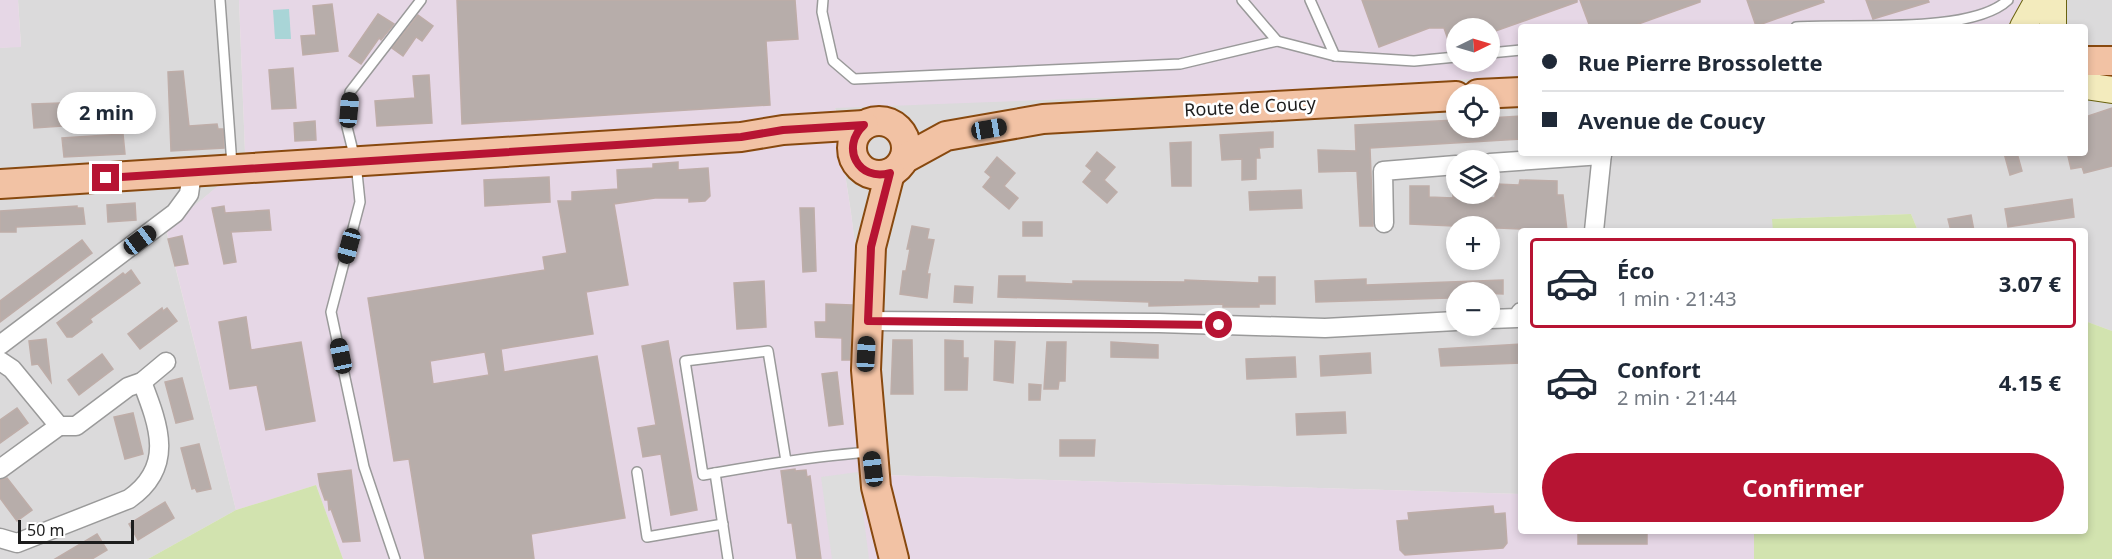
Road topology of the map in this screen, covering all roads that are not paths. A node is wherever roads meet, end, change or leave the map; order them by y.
1 (220, 0) edge
2 (422, 0) edge
3 (823, 0) edge
4 (1242, 0) edge
5 (1310, 0) edge
6 (2008, 0) edge
7 (2038, 0) edge
8 (2053, 0) edge
9 (1946, 24) edge
10 (2025, 24) edge
11 (2053, 24) edge
12 (1277, 41) junction
13 (1518, 50) edge
14 (1500, 52) edge
15 (1335, 56) junction
16 (1446, 58) edge
17 (2088, 61) edge
18 (2112, 61) edge
19 (2088, 86) edge
20 (2112, 90) edge
21 (1518, 92) edge
22 (1500, 93) edge
23 (1446, 97) edge
24 (1043, 119) junction
25 (864, 125) junction
26 (894, 126) junction
27 (741, 137) junction
28 (1577, 156) edge
29 (1602, 156) edge
30 (1500, 162) edge
31 (356, 163) junction
32 (878, 165) junction
33 (1446, 166) edge
34 (232, 171) junction
35 (192, 173) junction
36 (0, 184) edge
37 (1596, 222) edge
38 (1384, 223) dead end
39 (1518, 316) edge
40 (1500, 319) edge
41 (868, 321) junction
42 (1446, 322) edge
43 (0, 345) edge
44 (0, 361) edge
45 (166, 362) dead end
46 (142, 382) junction
47 (59, 426) junction
48 (871, 452) junction
49 (786, 461) junction
50 (0, 469) edge
51 (637, 472) dead end
52 (715, 473) junction
53 (876, 487) junction
54 (723, 524) junction
55 (0, 538) edge
56 (395, 559) edge
57 (728, 559) edge
58 (882, 559) edge
59 (894, 559) edge

1 - 34 lane
2 - 31 lane
3 - 12 lane
4 - 12 lane
5 - 15 lane
6 - 9 lane
7 - 10 main road
8 - 11 main road
12 - 15 lane
13 - 14 lane
15 - 16 lane
17 - 18 main road
19 - 20 main road
21 - 22 main road
23 - 24 main road, Route de Coucy
24 - 26 main road, Route de Coucy
24 - 32 main road, Route de Coucy
25 - 26 main road, Route de Coucy
25 - 27 main road, Route de Coucy
25 - 32 main road
26 - 32 main road
27 - 31 main road
27 - 32 main road
28 - 30 street
29 - 37 street
31 - 34 main road
31 - 56 lane
32 - 41 main road
33 - 38 street
34 - 35 main road
35 - 36 main road
35 - 43 street
39 - 40 street
41 - 42 street
41 - 48 main road
44 - 47 street
45 - 46 street
46 - 47 street
46 - 55 street
47 - 50 street
48 - 49 lane
48 - 53 main road
49 - 52 lane
49 - 52 lane
51 - 54 lane
52 - 54 lane
53 - 58 main road
53 - 59 main road
54 - 57 lane

